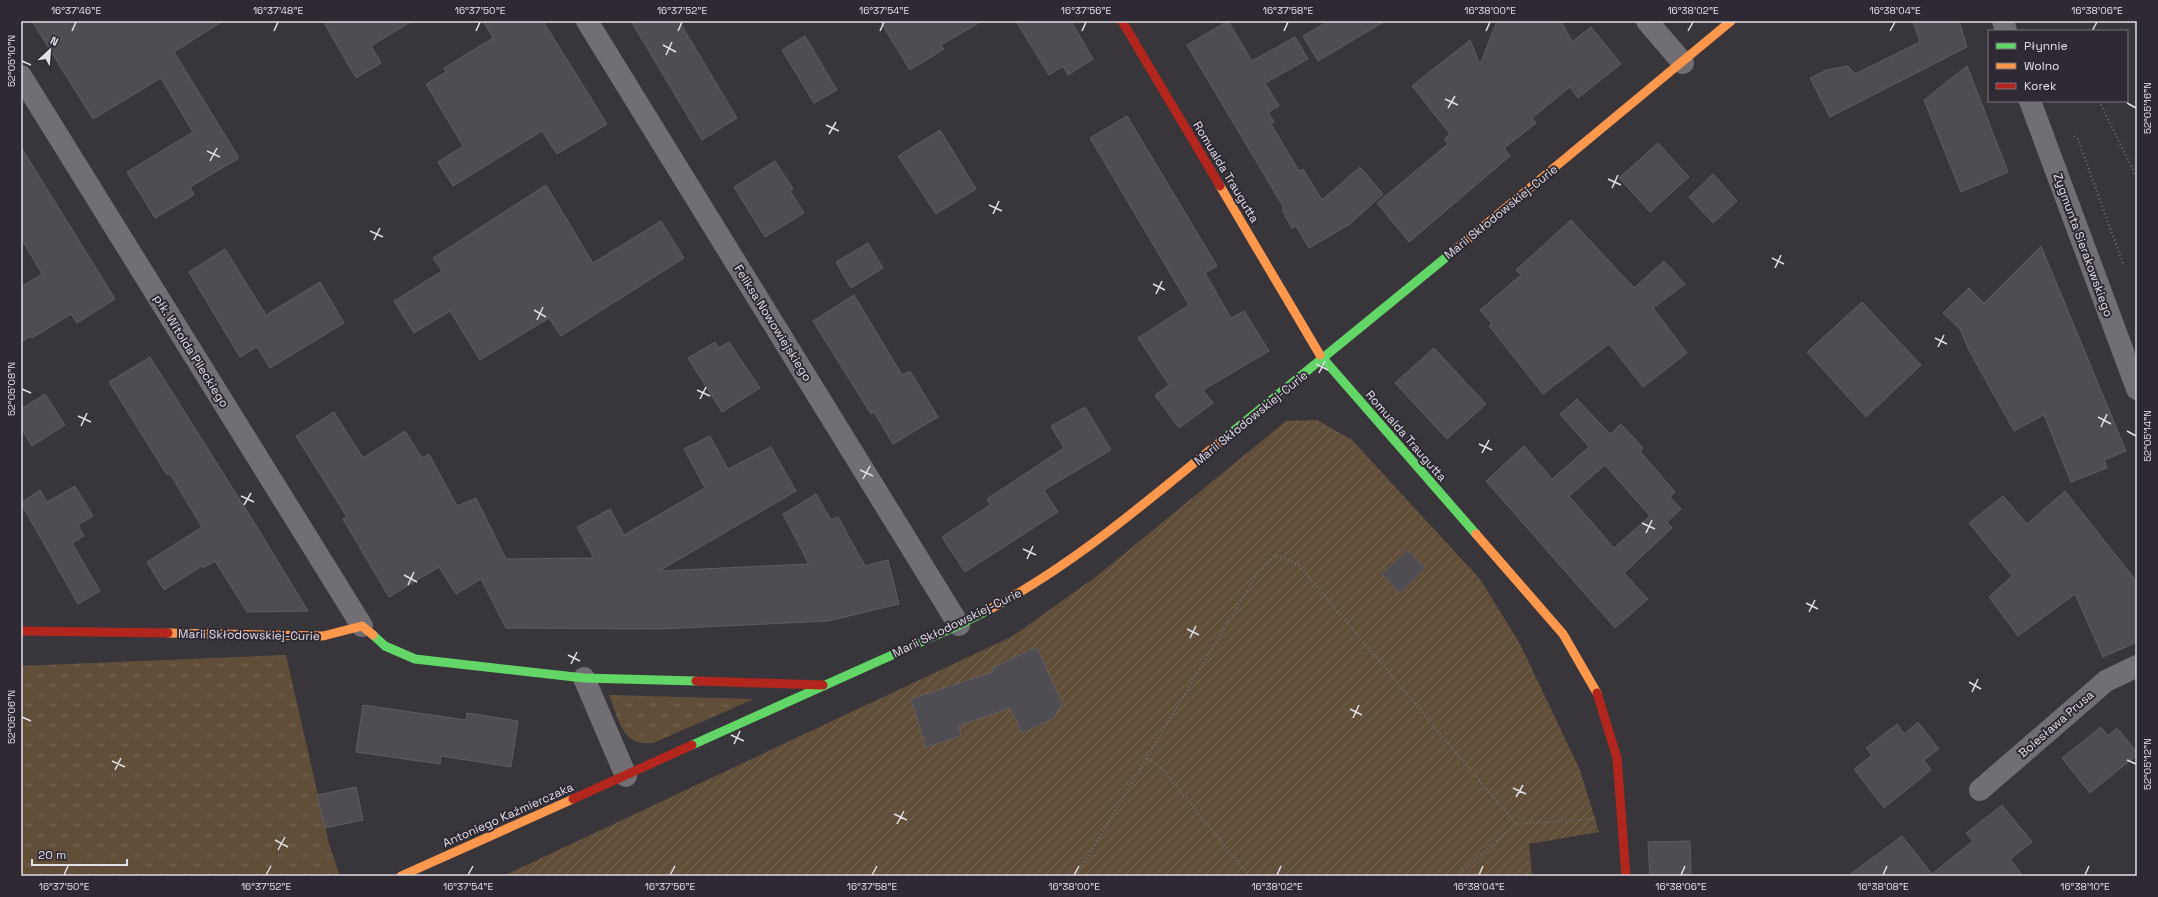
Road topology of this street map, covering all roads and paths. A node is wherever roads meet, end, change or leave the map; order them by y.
1 (587, 21) edge
2 (1122, 21) edge
3 (1647, 21) edge
4 (1731, 21) edge
5 (1683, 63) junction
6 (21, 76) edge
7 (2030, 102) edge
8 (2099, 102) edge
9 (2137, 178) edge
10 (1323, 359) junction
11 (2137, 389) edge
12 (959, 625) junction
13 (362, 626) junction
14 (21, 631) edge
15 (2137, 666) edge
16 (584, 678) junction
17 (828, 685) junction
18 (1147, 759) junction
19 (626, 776) junction
20 (1980, 790) dead end
21 (1621, 818) junction
22 (1516, 824) junction
23 (401, 876) edge
24 (1076, 876) edge
25 (1249, 876) edge
26 (1457, 876) edge
27 (1626, 876) edge

1 - 12 street, Feliksa Nowowiejskiego
2 - 10 street, Romualda Traugutta
3 - 5 street
4 - 5 street, Marii Skłodowskiej-Curie
5 - 10 street, Marii Skłodowskiej-Curie
6 - 13 street, płk. Witolda Pileckiego
7 - 11 street, Zygmunta Sierakowskiego
8 - 9 path
10 - 12 street, Marii Skłodowskiej-Curie
10 - 21 street, Romualda Traugutta
12 - 17 street, Marii Skłodowskiej-Curie
13 - 14 street, Marii Skłodowskiej-Curie
13 - 16 street, Marii Skłodowskiej-Curie
15 - 20 street, Bolesława Prusa
16 - 17 street, Marii Skłodowskiej-Curie
16 - 19 street
17 - 19 street, Marii Skłodowskiej-Curie
18 - 22 path
18 - 24 path
18 - 25 path
19 - 23 street, Antoniego Kaźmierczaka
21 - 22 path
21 - 27 street, Romualda Traugutta
22 - 26 path

